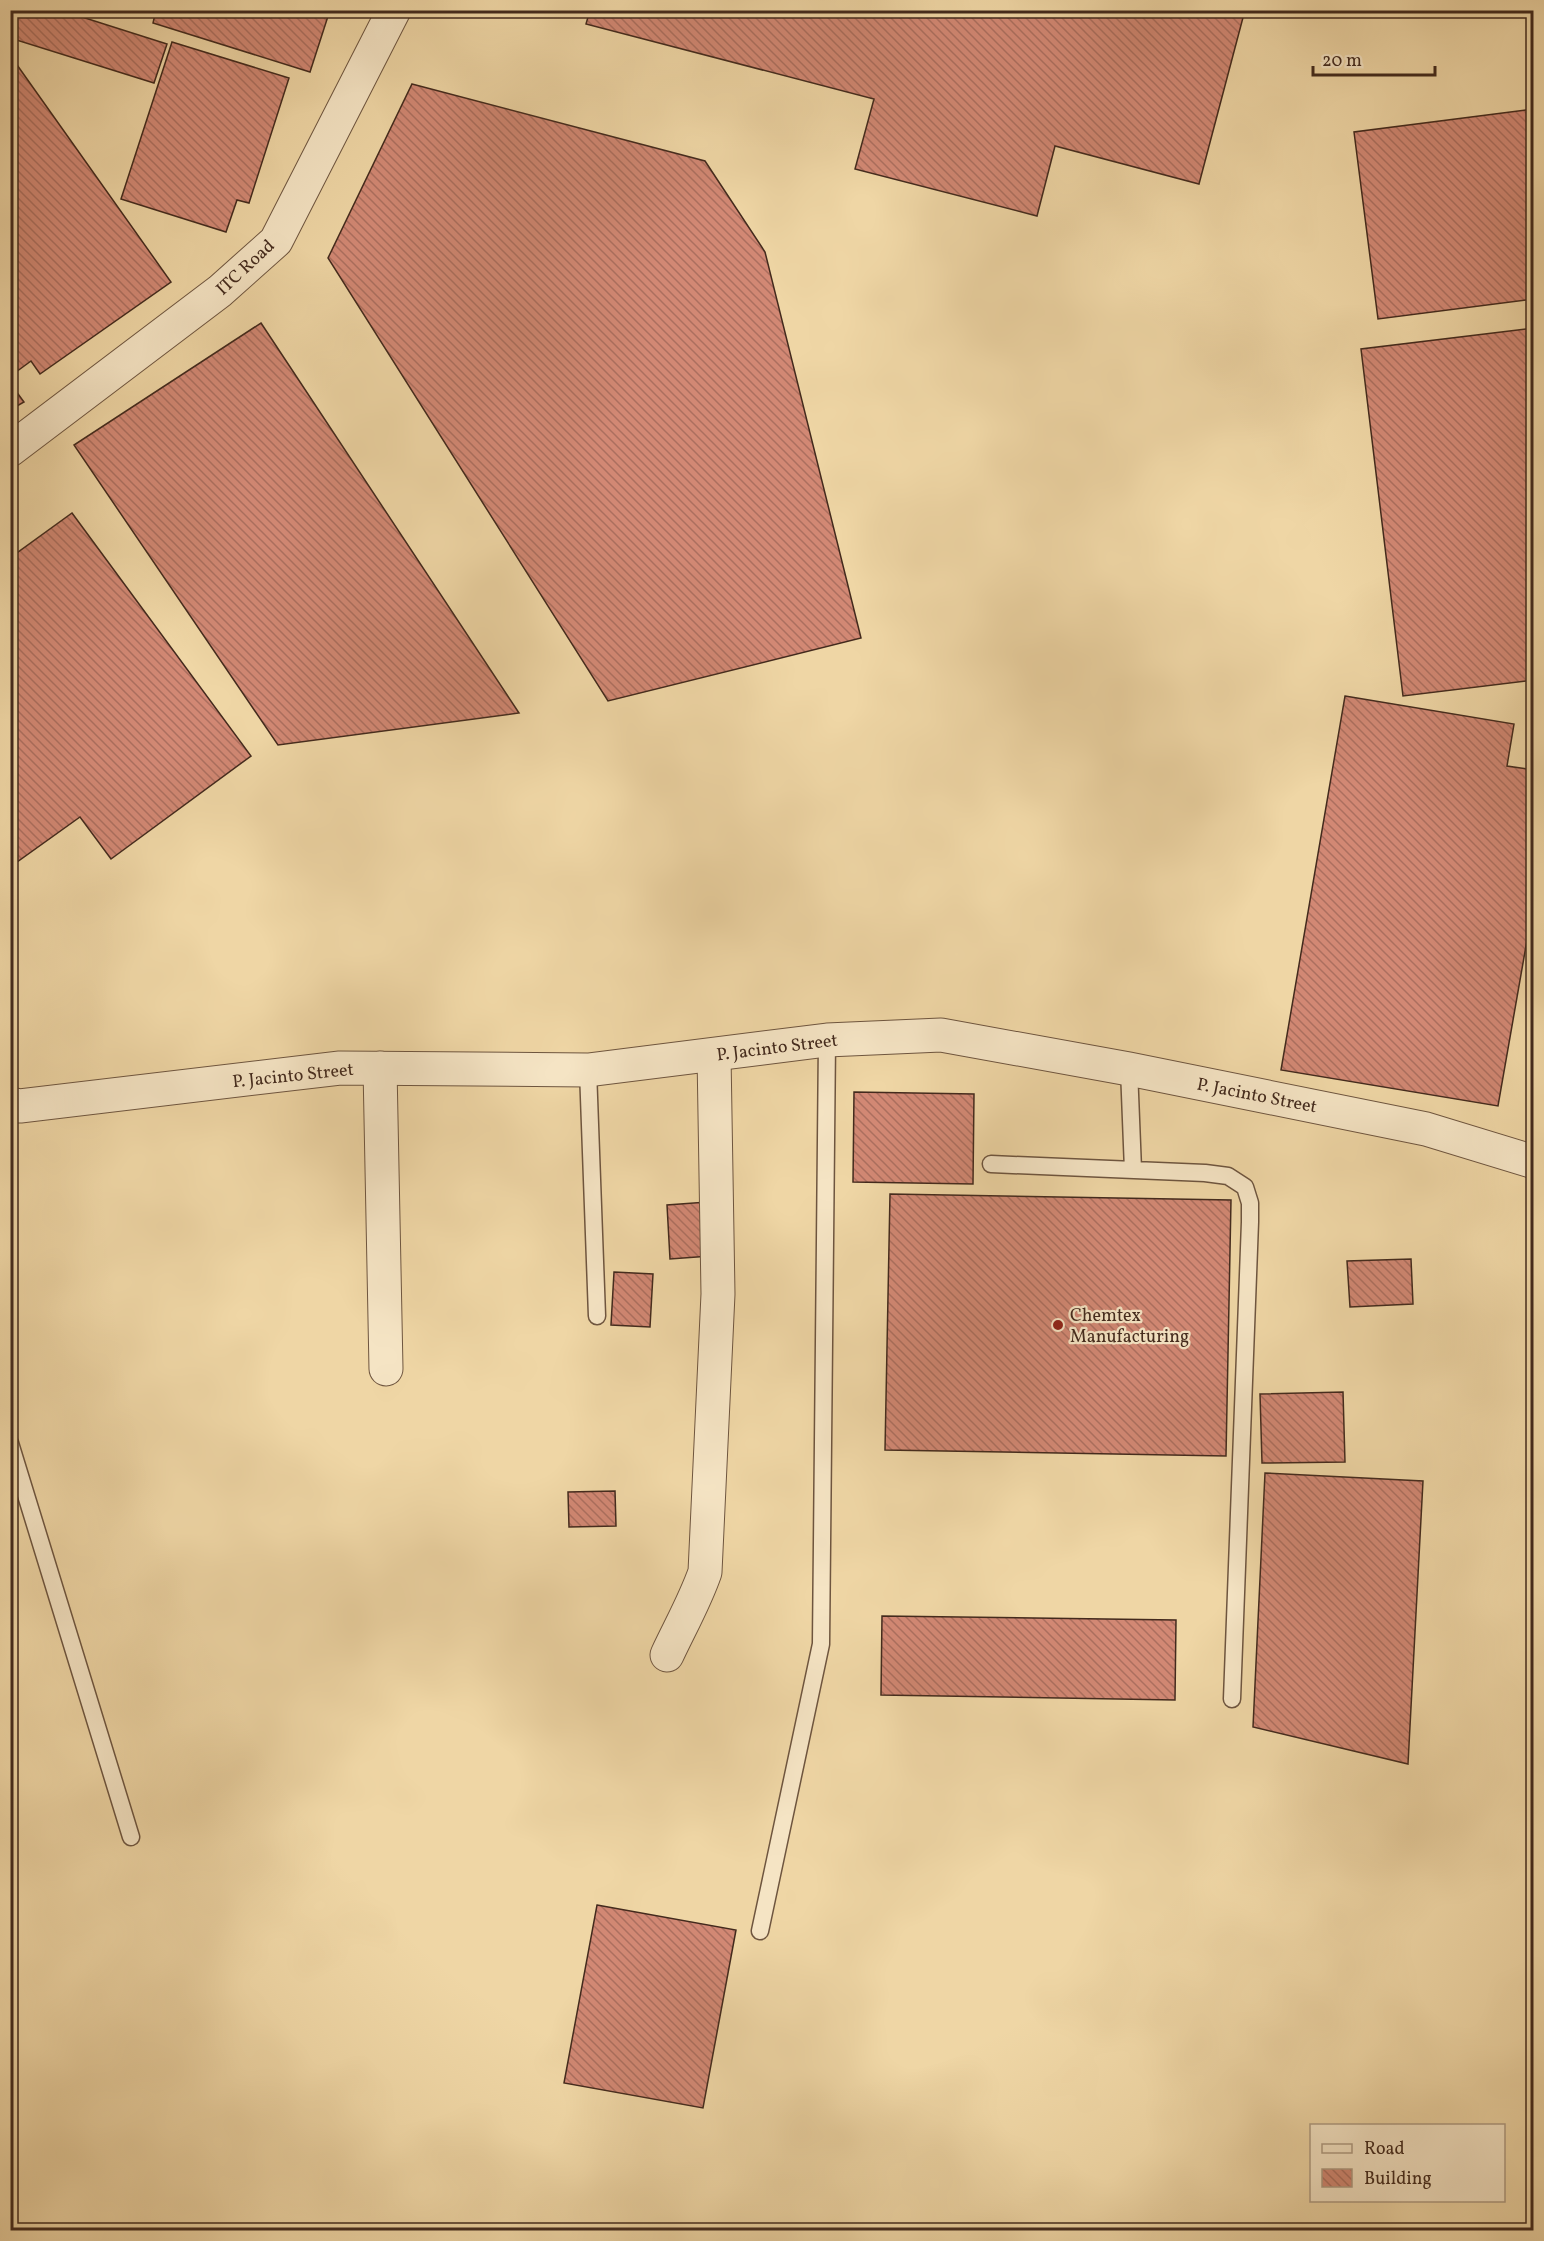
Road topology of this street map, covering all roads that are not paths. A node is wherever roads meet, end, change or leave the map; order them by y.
1 (394, 10) edge
2 (10, 450) edge
3 (827, 1040) junction
4 (714, 1055) junction
5 (380, 1068) junction
6 (1129, 1069) junction
7 (588, 1070) junction
8 (10, 1104) edge
9 (1533, 1162) edge
10 (992, 1164) dead end
11 (1133, 1170) junction
12 (597, 1316) dead end
13 (386, 1369) dead end
14 (10, 1443) edge
15 (667, 1655) dead end
16 (1232, 1699) dead end
17 (131, 1837) dead end
18 (760, 1931) dead end

1 - 2 street, ITC Road
3 - 4 street, P. Jacinto Street
3 - 6 street, P. Jacinto Street
3 - 18 lane
4 - 7 street, P. Jacinto Street
4 - 15 street
5 - 7 street, P. Jacinto Street
5 - 8 street, P. Jacinto Street
5 - 13 street
6 - 9 street, P. Jacinto Street
6 - 11 lane
7 - 12 lane
10 - 11 lane
11 - 16 lane
14 - 17 lane

